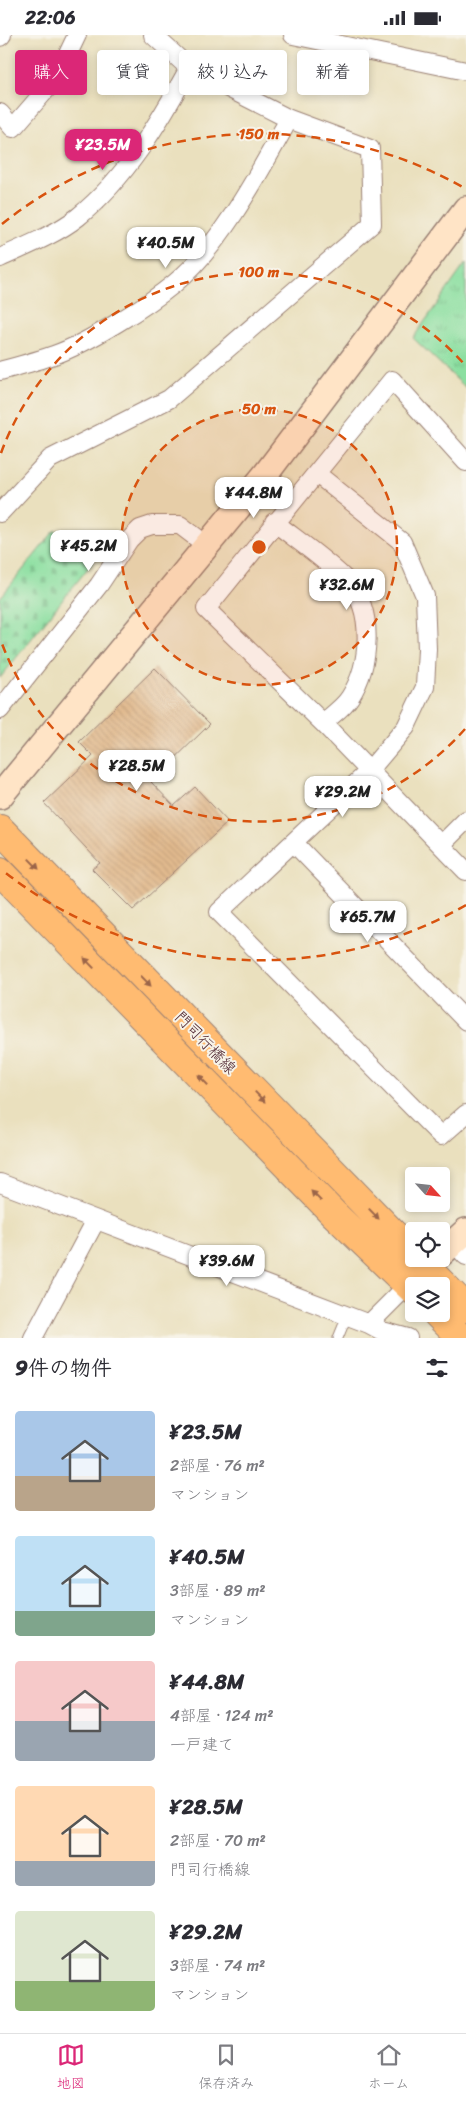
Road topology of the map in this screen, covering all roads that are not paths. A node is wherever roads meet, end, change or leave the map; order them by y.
1 (76, 35) edge
2 (153, 35) edge
3 (294, 35) edge
4 (179, 59) edge
5 (466, 71) edge
6 (179, 86) edge
7 (242, 95) edge
8 (0, 113) edge
9 (289, 119) junction
10 (7, 132) edge
11 (466, 209) edge
12 (0, 258) edge
13 (0, 371) edge
14 (466, 462) edge
15 (317, 474) junction
16 (0, 513) edge
17 (274, 522) junction
18 (205, 544) junction
19 (0, 710) edge
20 (323, 723) junction
21 (368, 772) junction
22 (0, 796) edge
23 (466, 820) edge
24 (0, 829) edge
25 (294, 843) junction
26 (441, 845) junction
27 (0, 871) edge
28 (466, 871) edge
29 (466, 1021) edge
30 (466, 1114) edge
31 (0, 1183) edge
32 (96, 1220) junction
33 (405, 1231) edge
34 (405, 1247) edge
35 (427, 1267) edge
36 (439, 1267) edge
37 (466, 1308) edge
38 (348, 1316) junction
39 (445, 1322) edge
40 (369, 1324) junction
41 (33, 1338) edge
42 (338, 1338) edge
43 (408, 1338) edge
44 (461, 1338) edge

1 - 10 street
2 - 4 street
3 - 5 street
6 - 12 street
7 - 9 street
8 - 10 street
9 - 13 street
9 - 16 street
11 - 18 street
14 - 15 street
15 - 17 street
15 - 21 street
17 - 20 street
17 - 20 street
18 - 19 street
18 - 22 street
20 - 21 street
21 - 25 street
21 - 26 street
23 - 26 street
24 -> 33 main road, 門司行橋線
25 - 29 street
25 - 30 street
26 - 28 street
34 -> 27 main road, 門司行橋線
31 - 32 street
32 - 38 street
32 - 41 street
35 - 40 street
36 - 37 main road, 門司行橋線
38 - 40 street
38 - 42 lane
39 - 44 main road
40 - 43 street

